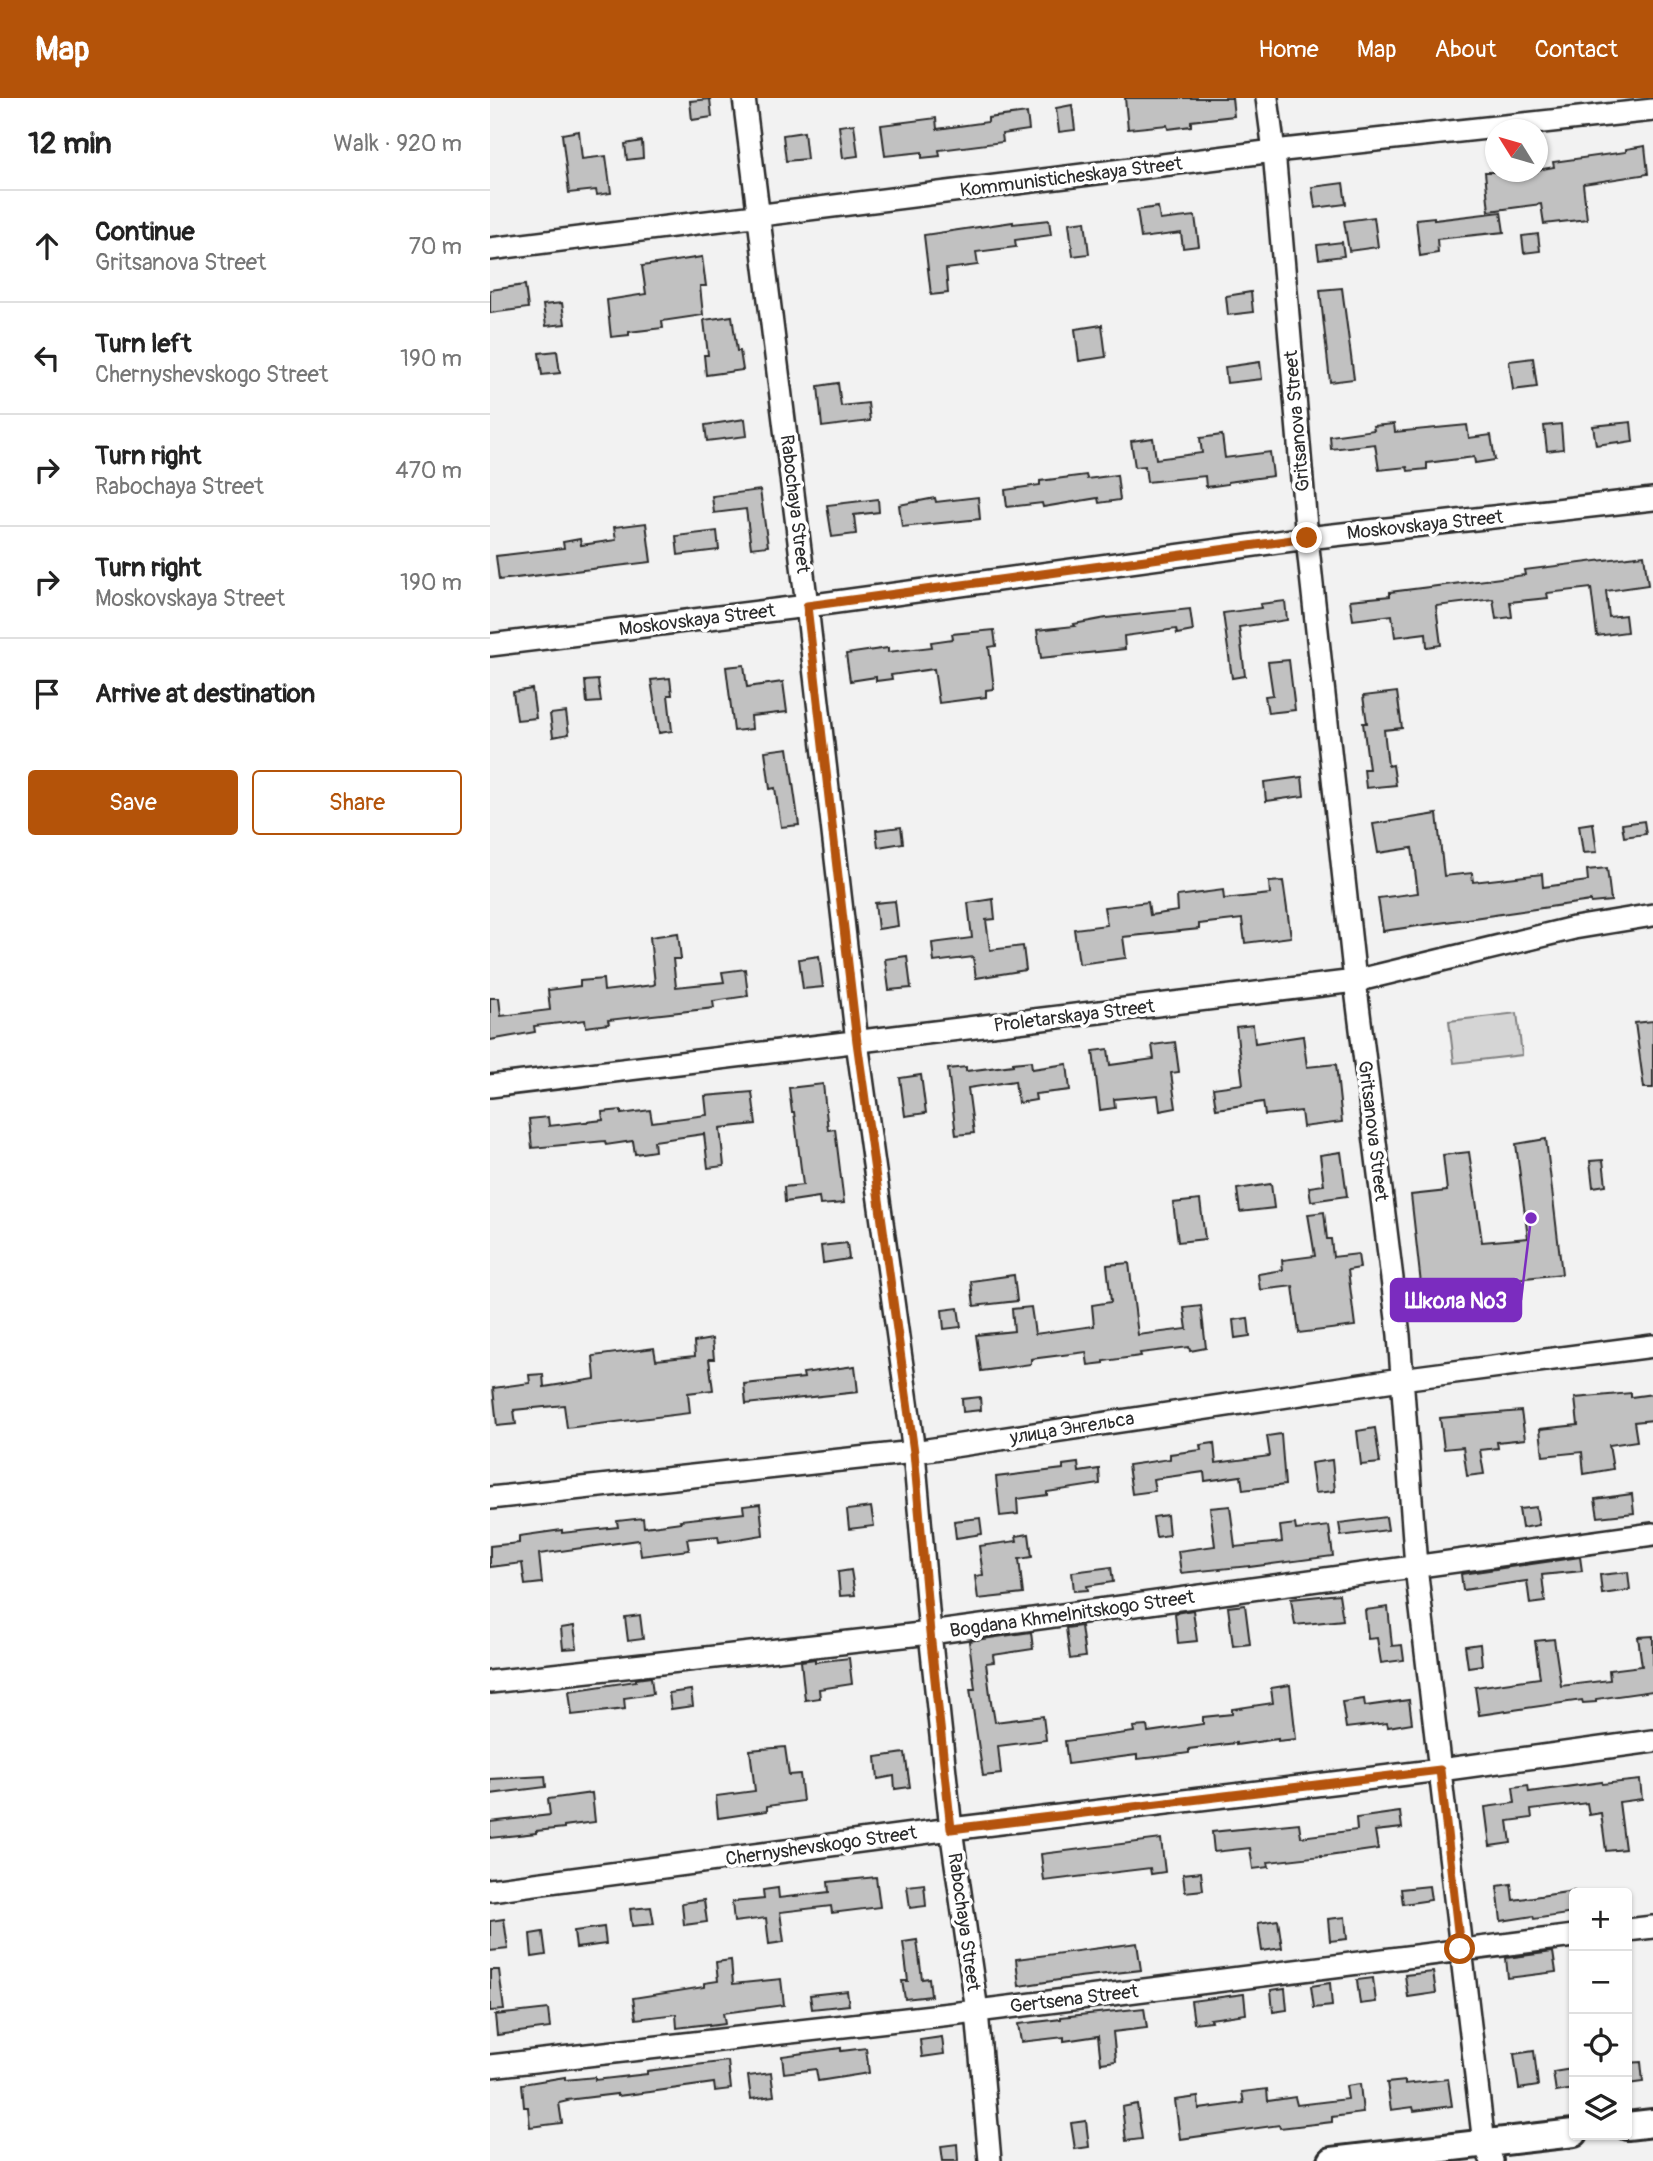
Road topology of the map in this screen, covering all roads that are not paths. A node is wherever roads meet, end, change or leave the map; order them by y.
1 (744, 98) edge
2 (1267, 98) edge
3 (1653, 110) edge
4 (1274, 151) junction
5 (759, 216) junction
6 (490, 249) edge
7 (1653, 499) edge
8 (1307, 538) junction
9 (807, 606) junction
10 (490, 645) edge
11 (1653, 915) edge
12 (1355, 981) junction
13 (857, 1042) junction
14 (490, 1086) edge
15 (1653, 1346) edge
16 (1401, 1379) junction
17 (914, 1452) junction
18 (490, 1498) edge
19 (1653, 1534) edge
20 (1416, 1567) junction
21 (930, 1633) junction
22 (490, 1682) edge
23 (1653, 1741) edge
24 (1440, 1770) junction
25 (951, 1829) junction
26 (490, 1890) edge
27 (1653, 1927) edge
28 (1632, 1929) edge
29 (1569, 1937) edge
30 (1460, 1949) junction
31 (977, 2011) junction
32 (490, 2066) edge
33 (1653, 2123) edge
34 (1632, 2125) edge
35 (1569, 2134) edge
36 (1488, 2152) edge
37 (990, 2161) edge
38 (1332, 2161) edge

1 - 5 street, Rabochaya Street
2 - 4 street, Gritsanova Street
3 - 4 street, Kommunisticheskaya Street
4 - 5 street, Kommunisticheskaya Street
4 - 8 street, Gritsanova Street
5 - 6 street, Kommunisticheskaya Street
5 - 9 street, Rabochaya Street
7 - 8 street, Moskovskaya Street
8 - 9 street, Moskovskaya Street
8 - 12 street, Gritsanova Street
9 - 10 street, Moskovskaya Street
9 - 13 street, Rabochaya Street
11 - 12 street, Proletarskaya Street
12 - 13 street, Proletarskaya Street
12 - 16 street, Gritsanova Street
13 - 14 street, Proletarskaya Street
13 - 17 street, Rabochaya Street
15 - 16 street, улица Энгельса
16 - 17 street, улица Энгельса
16 - 20 street, Gritsanova Street
17 - 18 street, улица Энгельса
17 - 21 street, Rabochaya Street
19 - 20 street, Bogdana Khmelnitskogo Street
20 - 21 street, Bogdana Khmelnitskogo Street
20 - 24 street, Gritsanova Street
21 - 22 street, Bogdana Khmelnitskogo Street
21 - 25 street, Rabochaya Street
23 - 24 street, Chernyshevskogo Street
24 - 25 street, Chernyshevskogo Street
24 - 30 street, Gritsanova Street
25 - 26 street, Chernyshevskogo Street
25 - 31 street, Rabochaya Street
27 - 28 street
29 - 30 street, Gertsena Street
30 - 31 street, Gertsena Street
30 - 36 street, Gritsanova Street
31 - 32 street, Gertsena Street
31 - 37 street, Rabochaya Street
33 - 34 main road
35 - 36 main road
36 - 38 main road

